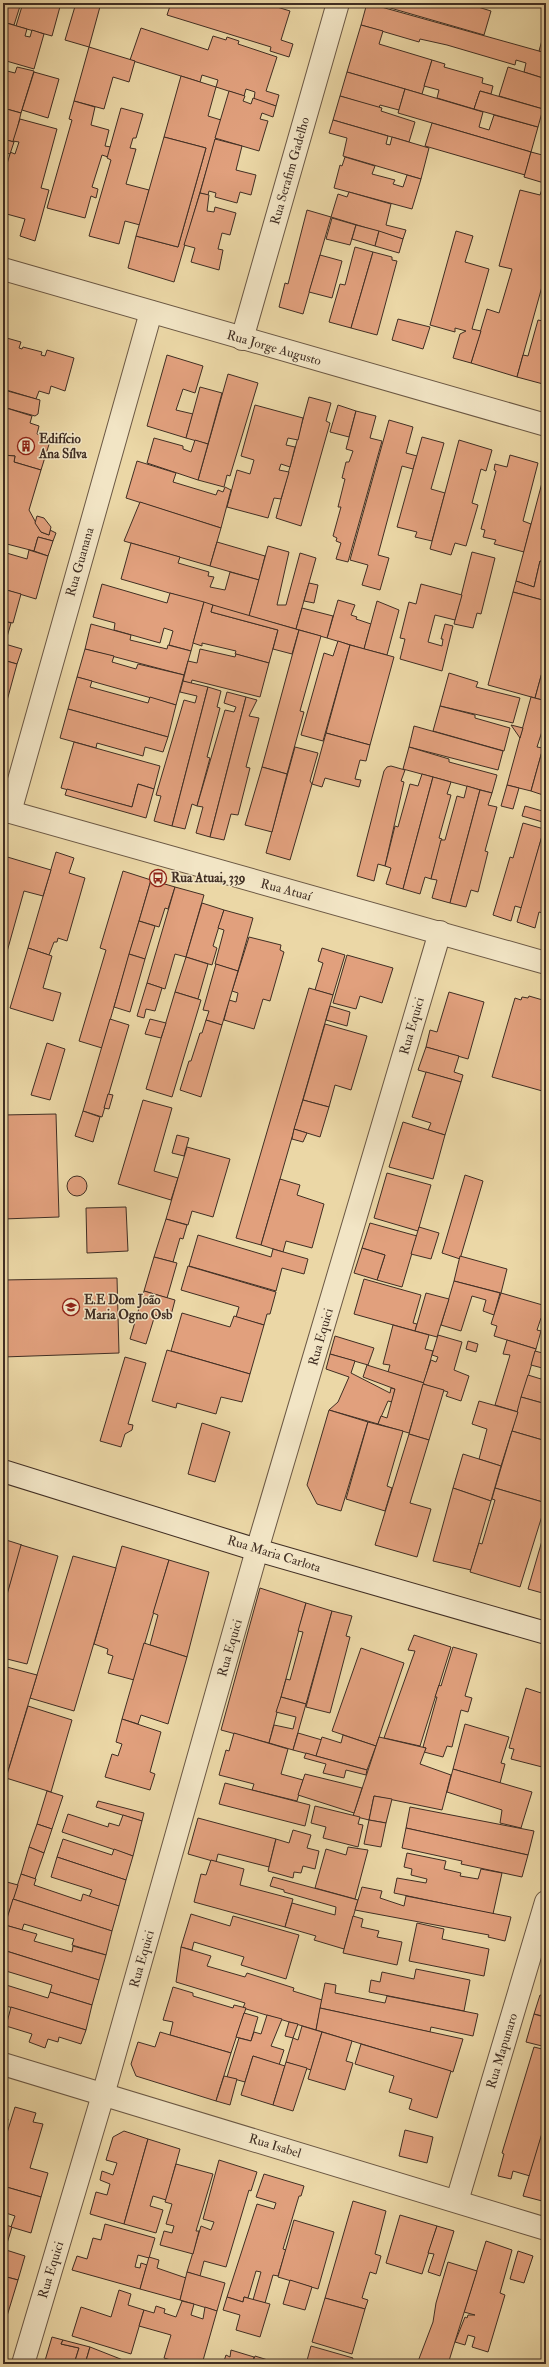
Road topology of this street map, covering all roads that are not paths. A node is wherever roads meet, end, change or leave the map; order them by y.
1 (338, 3) edge
2 (3, 269) edge
3 (150, 312) junction
4 (242, 339) junction
5 (546, 425) edge
6 (7, 811) edge
7 (440, 932) junction
8 (546, 963) edge
9 (3, 1471) edge
10 (258, 1550) junction
11 (546, 1633) edge
12 (546, 1902) edge
13 (3, 2064) edge
14 (103, 2095) junction
15 (457, 2201) junction
16 (546, 2229) edge
17 (23, 2364) edge

1 - 4 street, Rua Serafim Gadelho
2 - 3 street, Rua Jorge Augusto
3 - 4 street, Rua Jorge Augusto
3 - 6 street, Rua Guanana
4 - 5 street, Rua Jorge Augusto
6 - 7 street, Rua Atuaí
7 - 8 street, Rua Atuaí
7 - 10 street, Rua Equici
9 - 10 street, Rua Maria Carlota
10 - 11 street, Rua Maria Carlota
10 - 14 street, Rua Equici
12 - 15 street, Rua Mapunaro
13 - 14 street, Rua Isabel
14 - 15 street, Rua Isabel
14 - 17 street, Rua Equici
15 - 16 street, Rua Isabel

